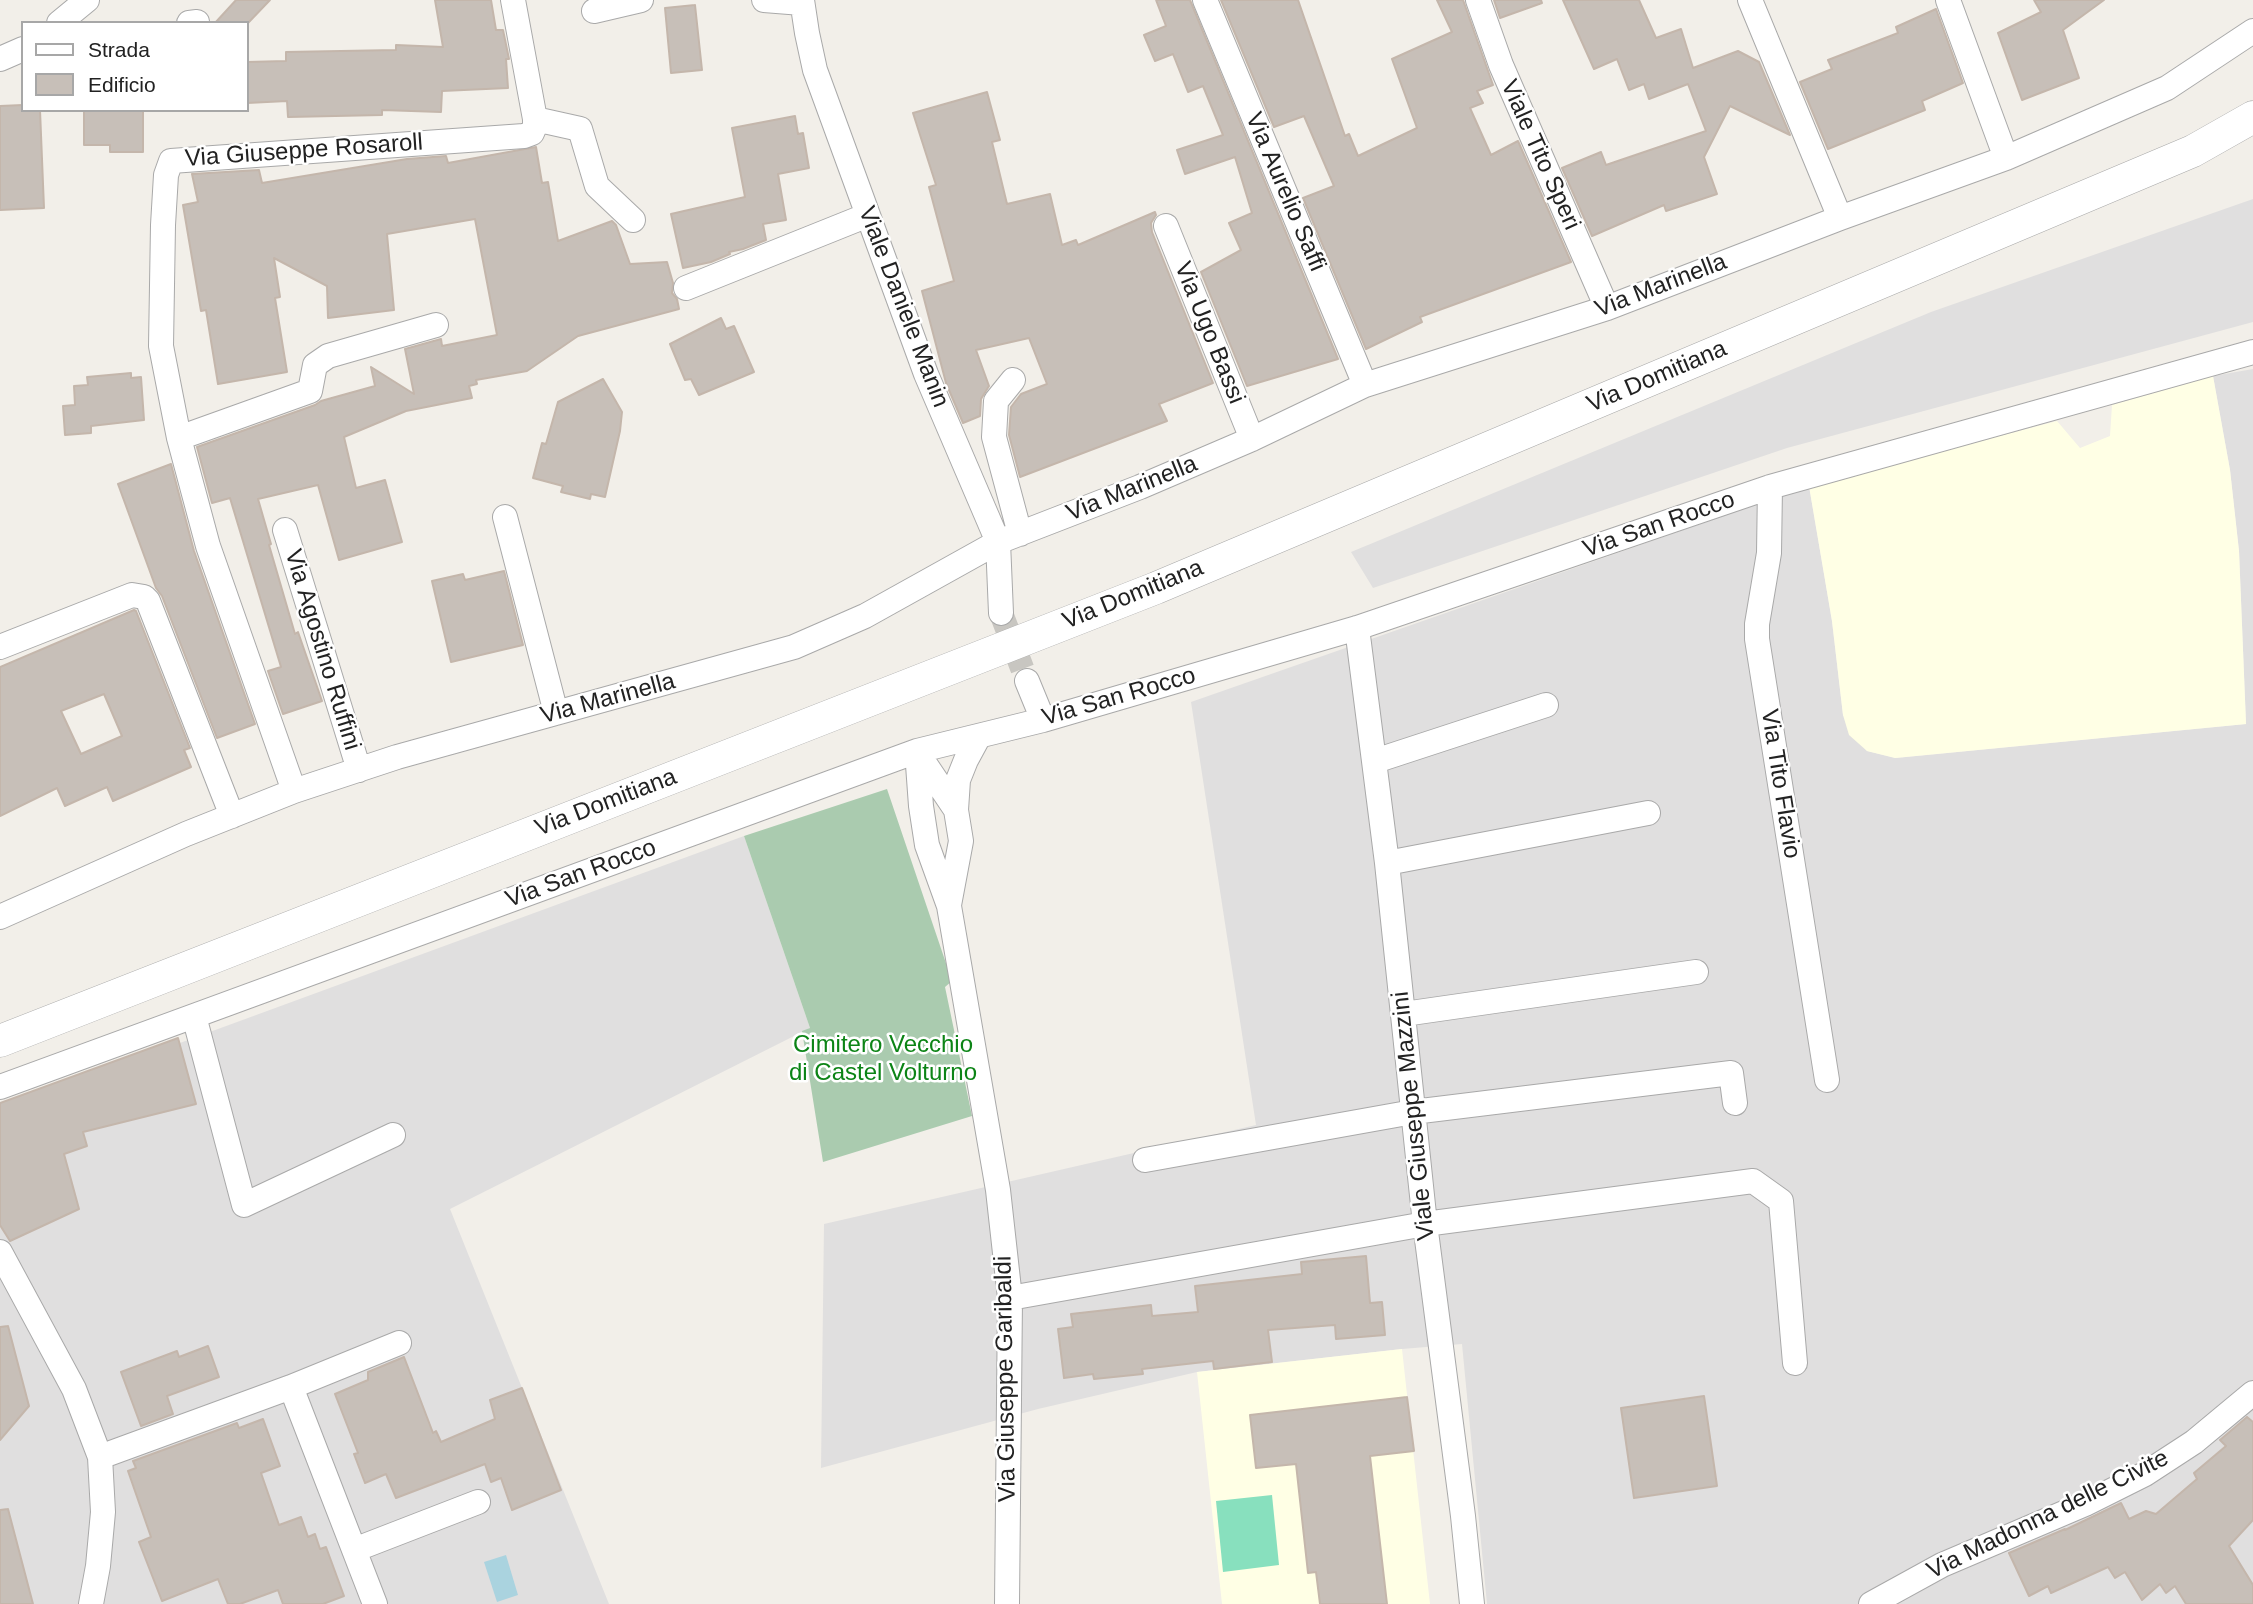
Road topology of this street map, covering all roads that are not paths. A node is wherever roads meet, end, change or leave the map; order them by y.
1 (87, 0) edge
2 (513, 0) edge
3 (641, 0) edge
4 (765, 0) edge
5 (1205, 0) edge
6 (1478, 0) edge
7 (1750, 0) edge
8 (1948, 0) edge
9 (802, 1) edge
10 (594, 10) dead end
11 (61, 21) edge
12 (2253, 31) edge
13 (21, 51) edge
14 (0, 59) edge
15 (2253, 117) edge
16 (535, 119) junction
17 (2006, 158) junction
18 (868, 215) junction
19 (1840, 218) junction
20 (633, 220) dead end
21 (1166, 226) dead end
22 (686, 288) dead end
23 (1607, 308) junction
24 (436, 325) dead end
25 (2253, 352) edge
26 (1013, 380) dead end
27 (1365, 385) junction
28 (179, 438) junction
29 (1252, 439) junction
30 (1770, 487) junction
31 (505, 517) dead end
32 (285, 530) dead end
33 (1009, 538) junction
34 (1001, 612) tunnel mouth
35 (1357, 628) junction
36 (0, 647) edge
37 (1027, 681) tunnel mouth
38 (1546, 705) dead end
39 (556, 713) junction
40 (1043, 720) junction
41 (979, 736) junction
42 (917, 751) junction
43 (1375, 761) junction
44 (359, 770) junction
45 (294, 791) junction
46 (956, 810) junction
47 (1648, 813) dead end
48 (232, 816) junction
49 (1387, 863) junction
50 (949, 906) junction
51 (0, 917) edge
52 (1696, 972) dead end
53 (1404, 1014) junction
54 (194, 1016) junction
55 (0, 1041) edge
56 (1827, 1080) dead end
57 (0, 1087) edge
58 (1735, 1103) dead end
59 (1413, 1112) junction
60 (393, 1135) dead end
61 (1145, 1160) dead end
62 (1425, 1224) junction
63 (0, 1252) edge
64 (1010, 1298) junction
65 (398, 1343) dead end
66 (1795, 1363) dead end
67 (291, 1387) junction
68 (2253, 1392) edge
69 (100, 1457) junction
70 (478, 1502) dead end
71 (354, 1550) junction
72 (91, 1604) edge
73 (375, 1604) edge
74 (1007, 1604) edge
75 (1472, 1604) edge
76 (1871, 1604) edge

1 - 11 street
2 - 16 street
3 - 10 street
4 - 9 street
5 - 27 street, Via Aurelio Saffi
6 - 23 street, Viale Tito Speri
7 - 19 street
8 - 17 street
9 - 18 street, Viale Daniele Manin
12 - 17 street, Via Marinella
13 - 14 street
15 - 55 street, Via Domitiana
16 - 20 street
16 - 28 street, Via Giuseppe Rosaroll
17 - 19 street, Via Marinella
18 - 22 street
18 - 33 street, Viale Daniele Manin
19 - 23 street, Via Marinella
21 - 29 street, Via Ugo Bassi
23 - 27 street, Via Marinella
24 - 28 street
25 - 30 street, Via San Rocco
26 - 33 street
27 - 29 street, Via Marinella
28 - 45 street, Via Giuseppe Rosaroll
29 - 33 street, Via Marinella
30 - 35 street, Via San Rocco
30 - 56 street, Via Tito Flavio
31 - 39 street
32 - 44 street, Via Agostino Ruffini
33 - 34 street, Viale Daniele Manin
33 - 39 street, Via Marinella
35 - 40 street, Via San Rocco
35 - 43 street, Viale Giuseppe Mazzini
36 - 48 street
37 - 40 street
38 - 43 street
39 - 44 street, Via Marinella
40 - 41 street, Via San Rocco
41 - 42 street, Via San Rocco
41 - 46 street, Via Giuseppe Garibaldi
42 - 46 street, Via Giuseppe Garibaldi
42 - 50 street, Via Giuseppe Garibaldi
42 - 54 street, Via San Rocco
43 - 49 street, Viale Giuseppe Mazzini
44 - 45 street, Via Marinella
45 - 48 street, Via Marinella
46 - 50 street, Via Giuseppe Garibaldi
47 - 49 street
48 - 51 street, Via Marinella
49 - 53 street, Viale Giuseppe Mazzini
50 - 64 street, Via Giuseppe Garibaldi
52 - 53 street
53 - 59 street, Viale Giuseppe Mazzini
54 - 57 street, Via San Rocco
54 - 60 street
58 - 59 street
59 - 61 street
59 - 62 street, Viale Giuseppe Mazzini
62 - 64 street
62 - 66 street
62 - 75 street, Viale Giuseppe Mazzini
63 - 69 street
64 - 74 street, Via Giuseppe Garibaldi
65 - 67 street
67 - 69 street
67 - 71 street
68 - 76 street, Via Madonna delle Civite
69 - 72 street
70 - 71 street
71 - 73 street

